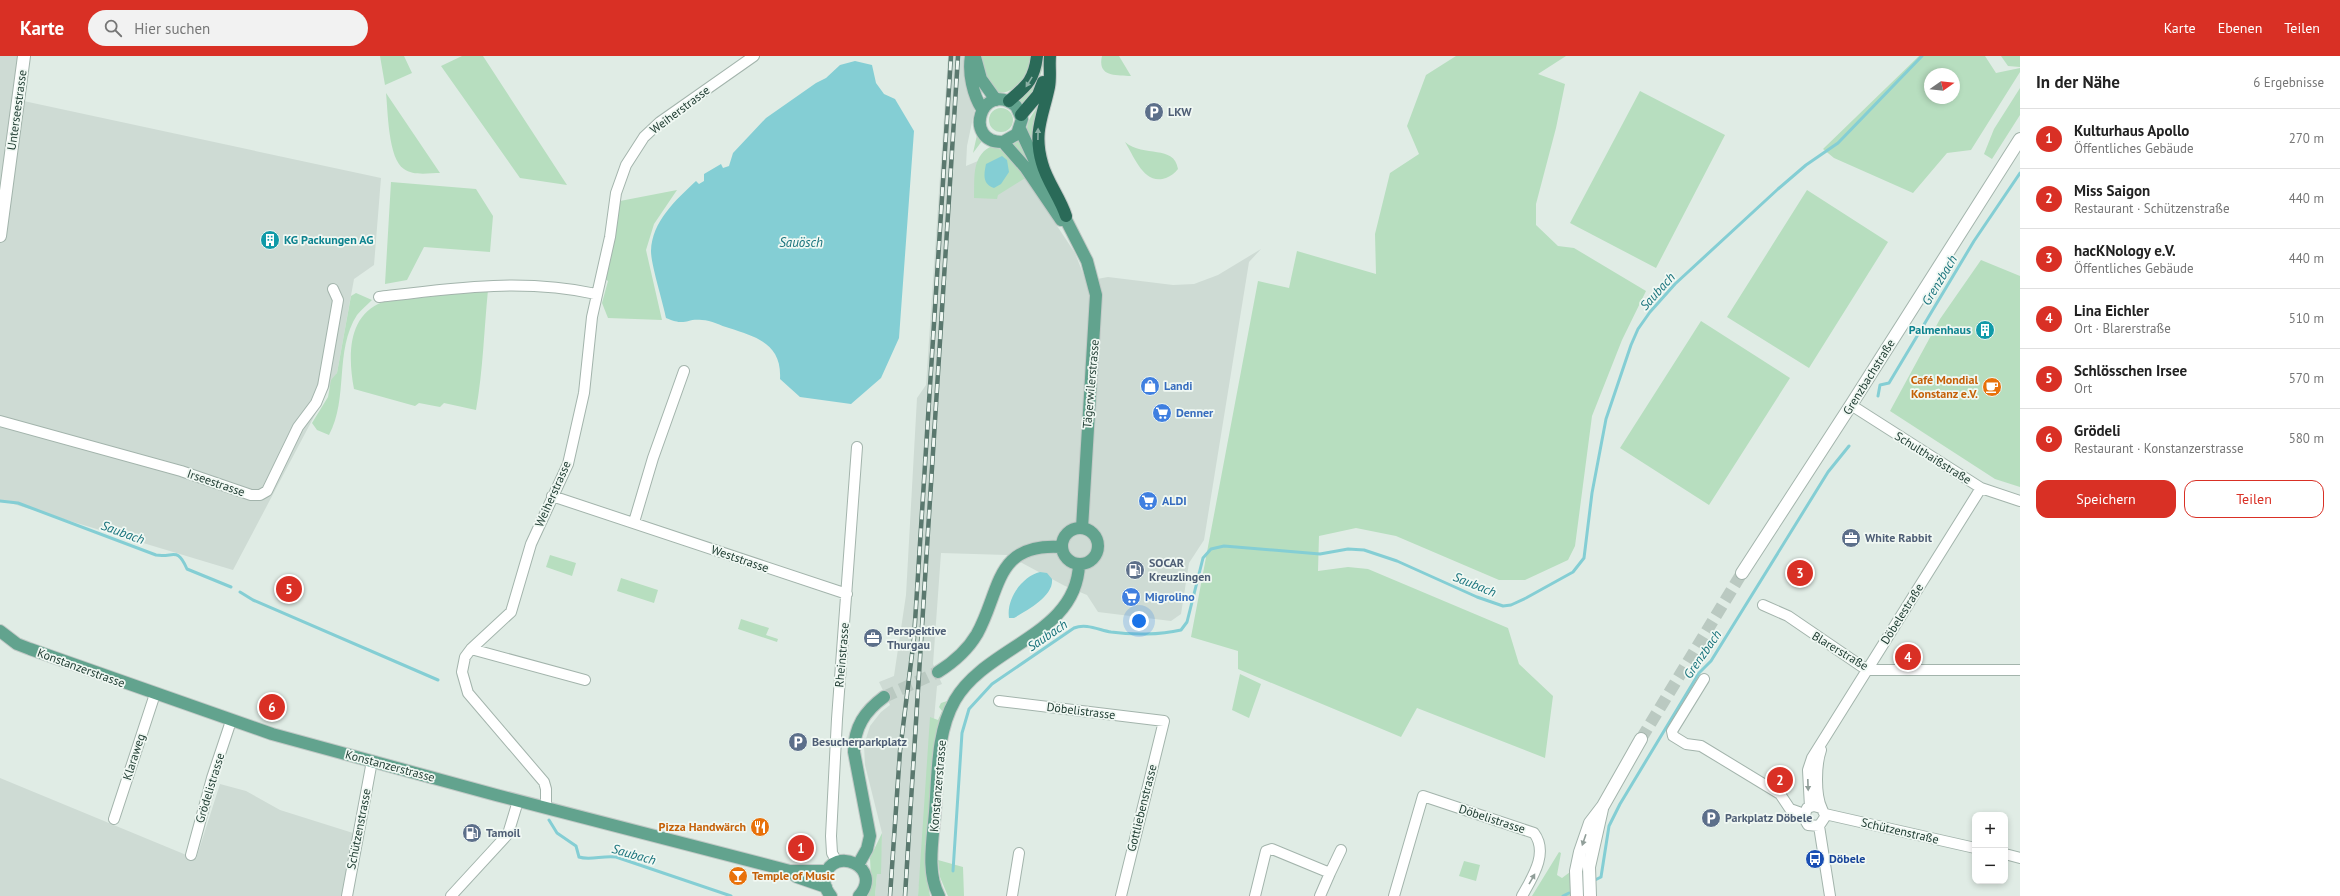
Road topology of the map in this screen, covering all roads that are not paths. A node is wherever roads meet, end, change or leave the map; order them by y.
1 (24, 56) edge
2 (754, 56) edge
3 (971, 56) edge
4 (975, 56) edge
5 (1036, 56) edge
6 (1050, 60) edge
7 (996, 100) junction
8 (1009, 101) junction
9 (982, 109) junction
10 (1021, 115) junction
11 (1020, 130) junction
12 (2020, 139) edge
13 (1003, 142) junction
14 (1066, 216) junction
15 (0, 236) edge
16 (1077, 242) junction
17 (333, 289) dead end
18 (596, 294) junction
19 (379, 297) dead end
20 (684, 371) dead end
21 (1852, 405) junction
22 (0, 421) edge
23 (856, 447) dead end
24 (1981, 488) junction
25 (552, 496) junction
26 (2020, 501) edge
27 (634, 522) junction
28 (1082, 528) junction
29 (1062, 546) junction
30 (1079, 564) junction
31 (1742, 573) tunnel mouth
32 (847, 594) junction
33 (1764, 605) dead end
34 (0, 631) edge
35 (471, 649) junction
36 (1867, 670) junction
37 (2020, 670) edge
38 (938, 672) tunnel mouth
39 (1704, 679) dead end
40 (585, 680) dead end
41 (155, 694) junction
42 (884, 697) tunnel mouth
43 (999, 701) dead end
44 (231, 721) junction
45 (1164, 721) joint
46 (1641, 739) tunnel mouth
47 (1824, 740) junction
48 (372, 761) junction
49 (518, 801) junction
50 (1603, 806) junction
51 (546, 808) junction
52 (1807, 810) junction
53 (1823, 811) junction
54 (114, 819) dead end
55 (1819, 826) junction
56 (1972, 847) edge
57 (1341, 850) dead end
58 (1019, 853) dead end
59 (191, 855) dead end
60 (2008, 855) edge
61 (2020, 858) edge
62 (836, 862) junction
63 (858, 864) junction
64 (790, 871) junction
65 (827, 871) junction
66 (1330, 873) junction
67 (828, 893) edge
68 (347, 896) edge
69 (451, 896) edge
70 (859, 896) edge
71 (939, 896) edge
72 (1012, 896) edge
73 (1121, 896) edge
74 (1255, 896) edge
75 (1320, 896) edge
76 (1394, 896) edge
77 (1522, 896) edge
78 (1577, 896) edge
79 (1590, 896) edge
80 (1830, 896) edge

1 - 15 street, Unterseestrasse
2 - 18 street, Weiherstrasse
3 - 9 main road
4 - 7 main road
5 -> 8 highway
6 - 10 highway
14 -> 6 highway
7 - 8 main road
7 - 9 main road
8 - 10 main road
9 - 13 main road
10 - 11 main road
11 - 13 main road
11 - 14 main road
12 - 21 street, Grenzbachstraße
13 - 16 main road
14 - 16 main road
16 - 28 main road, Tägerwilerstrasse
17 - 22 street, Irseestrasse
18 - 19 street
18 - 25 street, Weiherstrasse
20 - 27 street
21 - 24 street, Schulthaißstraße
21 - 31 street, Grenzbachstraße
23 - 32 street, Rheinstrasse
24 - 26 street, Schulthaißstraße
24 - 36 street, Döbelestraße
25 - 27 street, Weststrasse
25 - 35 street, Weiherstrasse
27 - 32 street, Weststrasse
28 - 29 main road
28 - 30 main road
29 - 30 main road
29 - 38 main road
30 - 71 main road, Konstanzerstrasse
32 - 62 street, Rheinstrasse
33 - 36 street, Blarerstraße
34 - 41 main road, Konstanzerstrasse
35 - 40 street
35 - 51 street, Weiherstrasse
36 - 37 street, Blarerstraße
36 - 47 street, Döbelestraße
39 - 52 street
41 - 44 main road, Konstanzerstrasse
41 - 54 street, Klaraweg
42 - 63 main road
43 - 45 street, Döbelistrasse
44 - 48 main road, Konstanzerstrasse
44 - 59 street, Grödelistrasse
45 - 73 street, Gottliebenstrasse
46 - 50 street
47 -> 52 street, Döbelestraße
47 - 53 street, Döbelestraße
48 - 49 main road, Konstanzerstrasse
48 - 68 street, Schützenstrasse
49 - 51 main road, Konstanzerstrasse
49 - 69 street
50 -> 78 street
50 - 79 street
51 - 64 main road, Konstanzerstrasse
52 - 53 street
52 - 55 street
53 - 55 street
53 - 56 street, Schützenstraße
55 - 80 street
57 - 66 street
58 - 72 street
60 - 61 street
62 - 63 main road
62 - 65 main road
63 - 70 main road
64 - 65 main road, Konstanzerstrasse
64 - 67 main road, Konstanzerstrasse
65 - 67 main road
66 - 74 street
66 - 75 street
77 -> 76 street, Döbelistrasse

